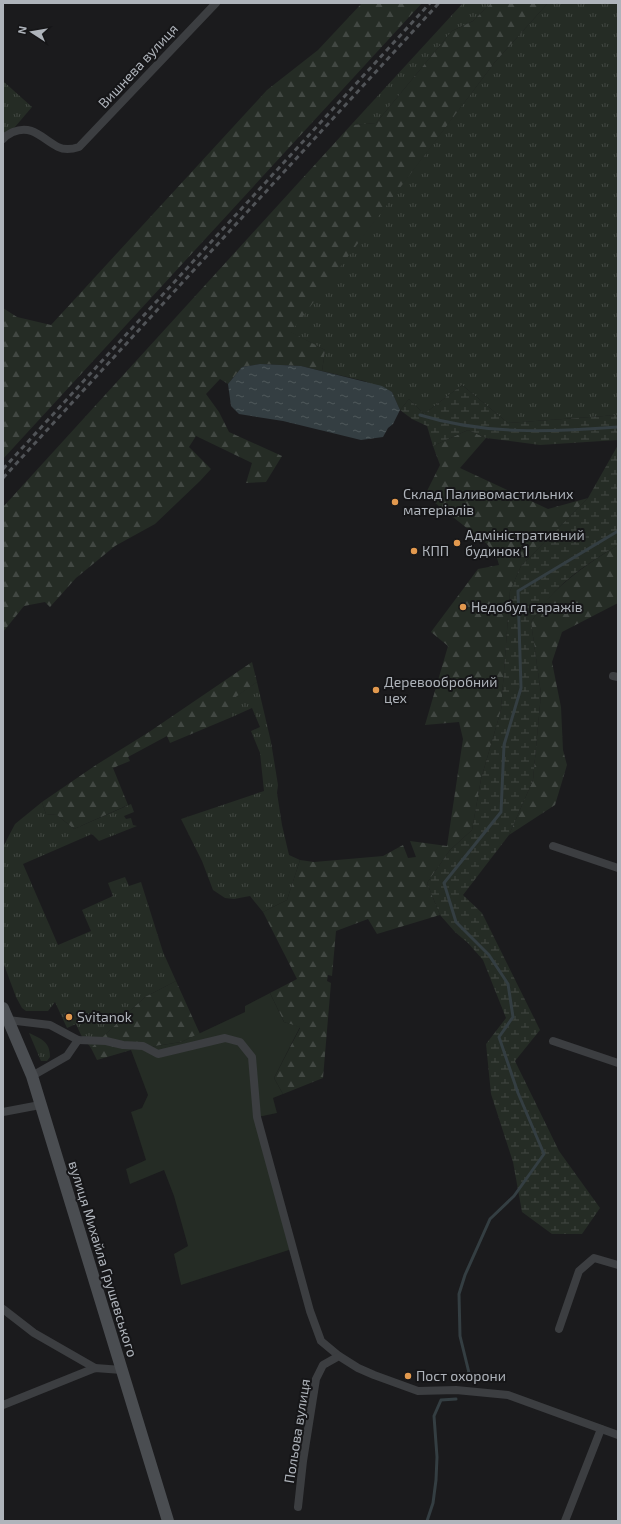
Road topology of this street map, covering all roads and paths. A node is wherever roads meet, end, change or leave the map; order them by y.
1 (216, 3) edge
2 (3, 139) edge
3 (552, 846) dead end
4 (618, 868) edge
5 (3, 1008) edge
6 (8, 1020) junction
7 (78, 1040) junction
8 (552, 1041) dead end
9 (618, 1063) edge
10 (32, 1076) junction
11 (40, 1105) junction
12 (3, 1112) edge
13 (618, 1265) edge
14 (3, 1309) edge
15 (559, 1329) dead end
16 (339, 1356) junction
17 (95, 1368) junction
18 (122, 1370) junction
19 (3, 1405) edge
20 (601, 1429) junction
21 (618, 1435) edge
22 (298, 1507) dead end
23 (168, 1521) edge
24 (565, 1521) edge

1 - 2 street, Вишнева вулиця
3 - 4 street
5 - 6 street, вулиця Михайла Грушевського
6 - 7 street
6 - 10 street, вулиця Михайла Грушевського
7 - 10 street
7 - 16 street
8 - 9 street
10 - 11 street, вулиця Михайла Грушевського
11 - 12 street
11 - 18 street, вулиця Михайла Грушевського
13 - 15 street
14 - 17 street
16 - 20 street
16 - 22 street, Польова вулиця
17 - 18 street
17 - 19 street
18 - 23 street, вулиця Михайла Грушевського
20 - 21 street
20 - 24 street

